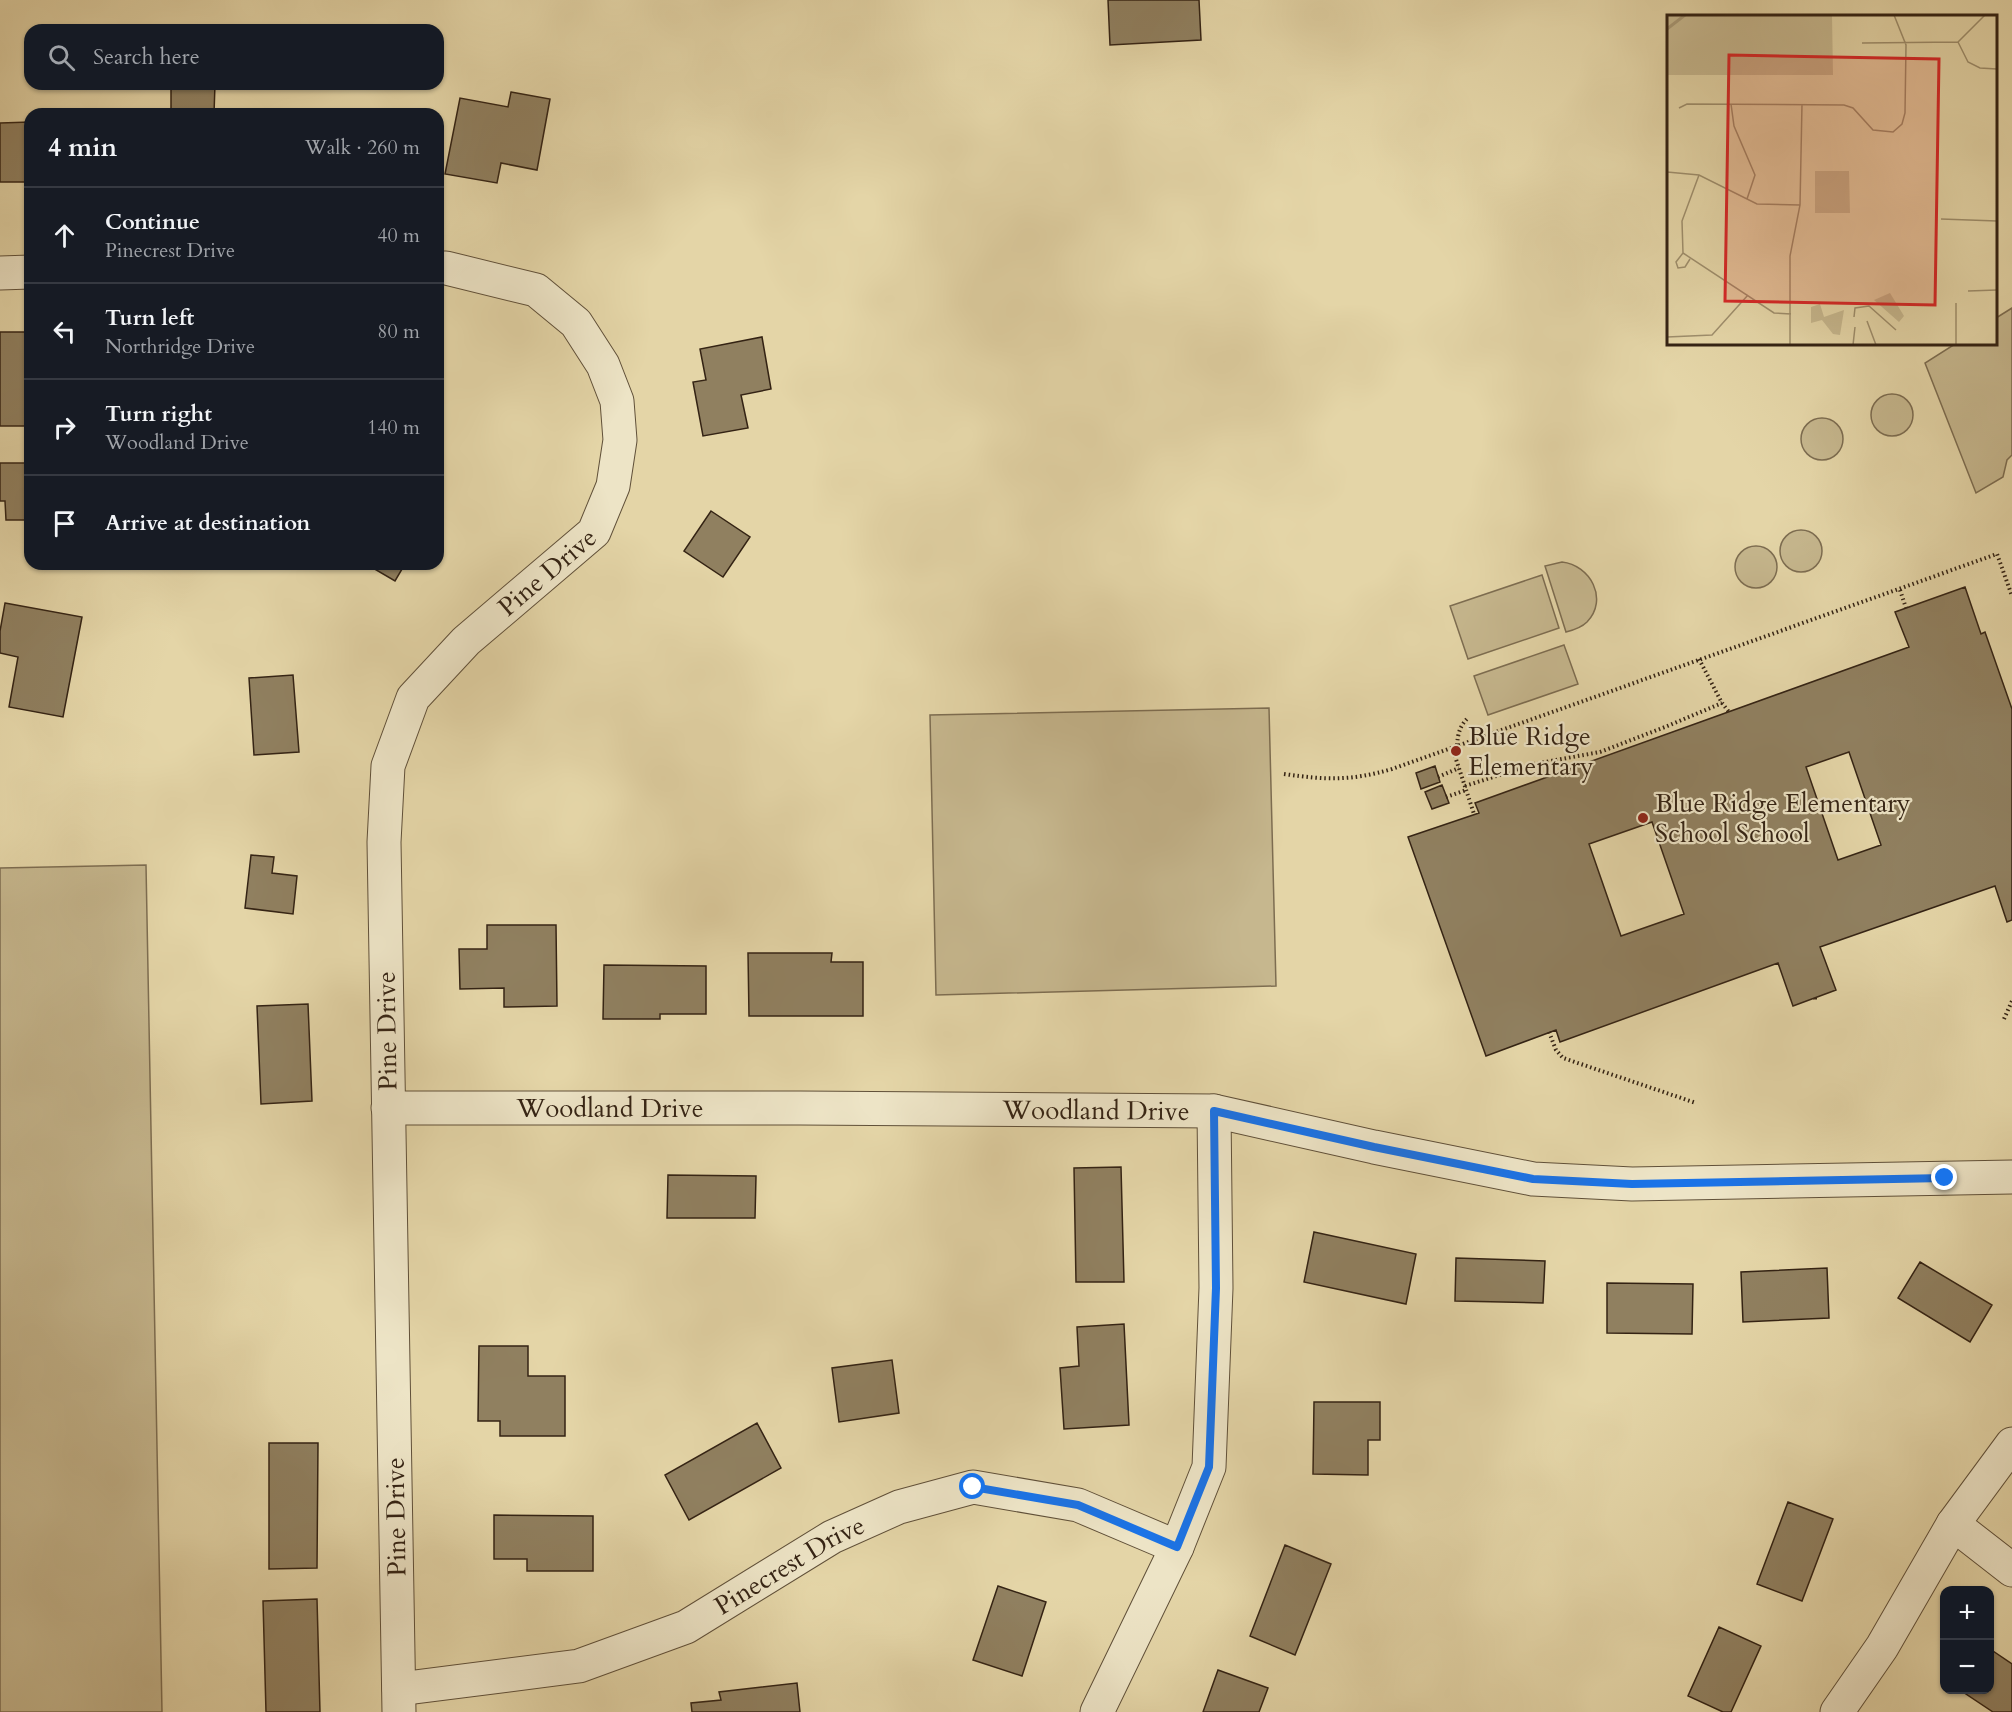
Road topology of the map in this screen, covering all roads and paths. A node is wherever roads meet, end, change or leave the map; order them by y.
1 (444, 268) edge
2 (24, 272) edge
3 (0, 273) edge
4 (1900, 590) junction
5 (2012, 596) edge
6 (1906, 608) dead end
7 (1699, 659) junction
8 (1722, 703) junction
9 (1730, 712) dead end
10 (1469, 717) dead end
11 (1455, 746) junction
12 (1459, 768) junction
13 (1284, 774) dead end
14 (1438, 777) dead end
15 (1466, 788) junction
16 (1446, 797) dead end
17 (1474, 814) dead end
18 (2012, 1001) edge
19 (2004, 1018) dead end
20 (1550, 1032) dead end
21 (1696, 1103) dead end
22 (388, 1108) junction
23 (1214, 1111) junction
24 (2012, 1177) edge
25 (2012, 1444) edge
26 (1953, 1524) junction
27 (1177, 1547) junction
28 (2012, 1570) edge
29 (399, 1700) edge
30 (1097, 1712) edge
31 (1837, 1712) edge

1 - 22 street, Pine Drive
2 - 3 street
4 - 5 path
4 - 6 path
4 - 7 path
7 - 8 path
7 - 11 path
8 - 9 path
8 - 15 path
10 - 11 path
11 - 12 path
11 - 13 path
12 - 14 path
12 - 15 path
15 - 16 path
15 - 17 path
18 - 19 path
20 - 21 path
22 - 23 street, Woodland Drive
22 - 29 street, Pine Drive
23 - 24 street, Woodland Drive
23 - 27 street
25 - 26 street
26 - 28 street
26 - 31 street
27 - 29 street, Pinecrest Drive
27 - 30 street

